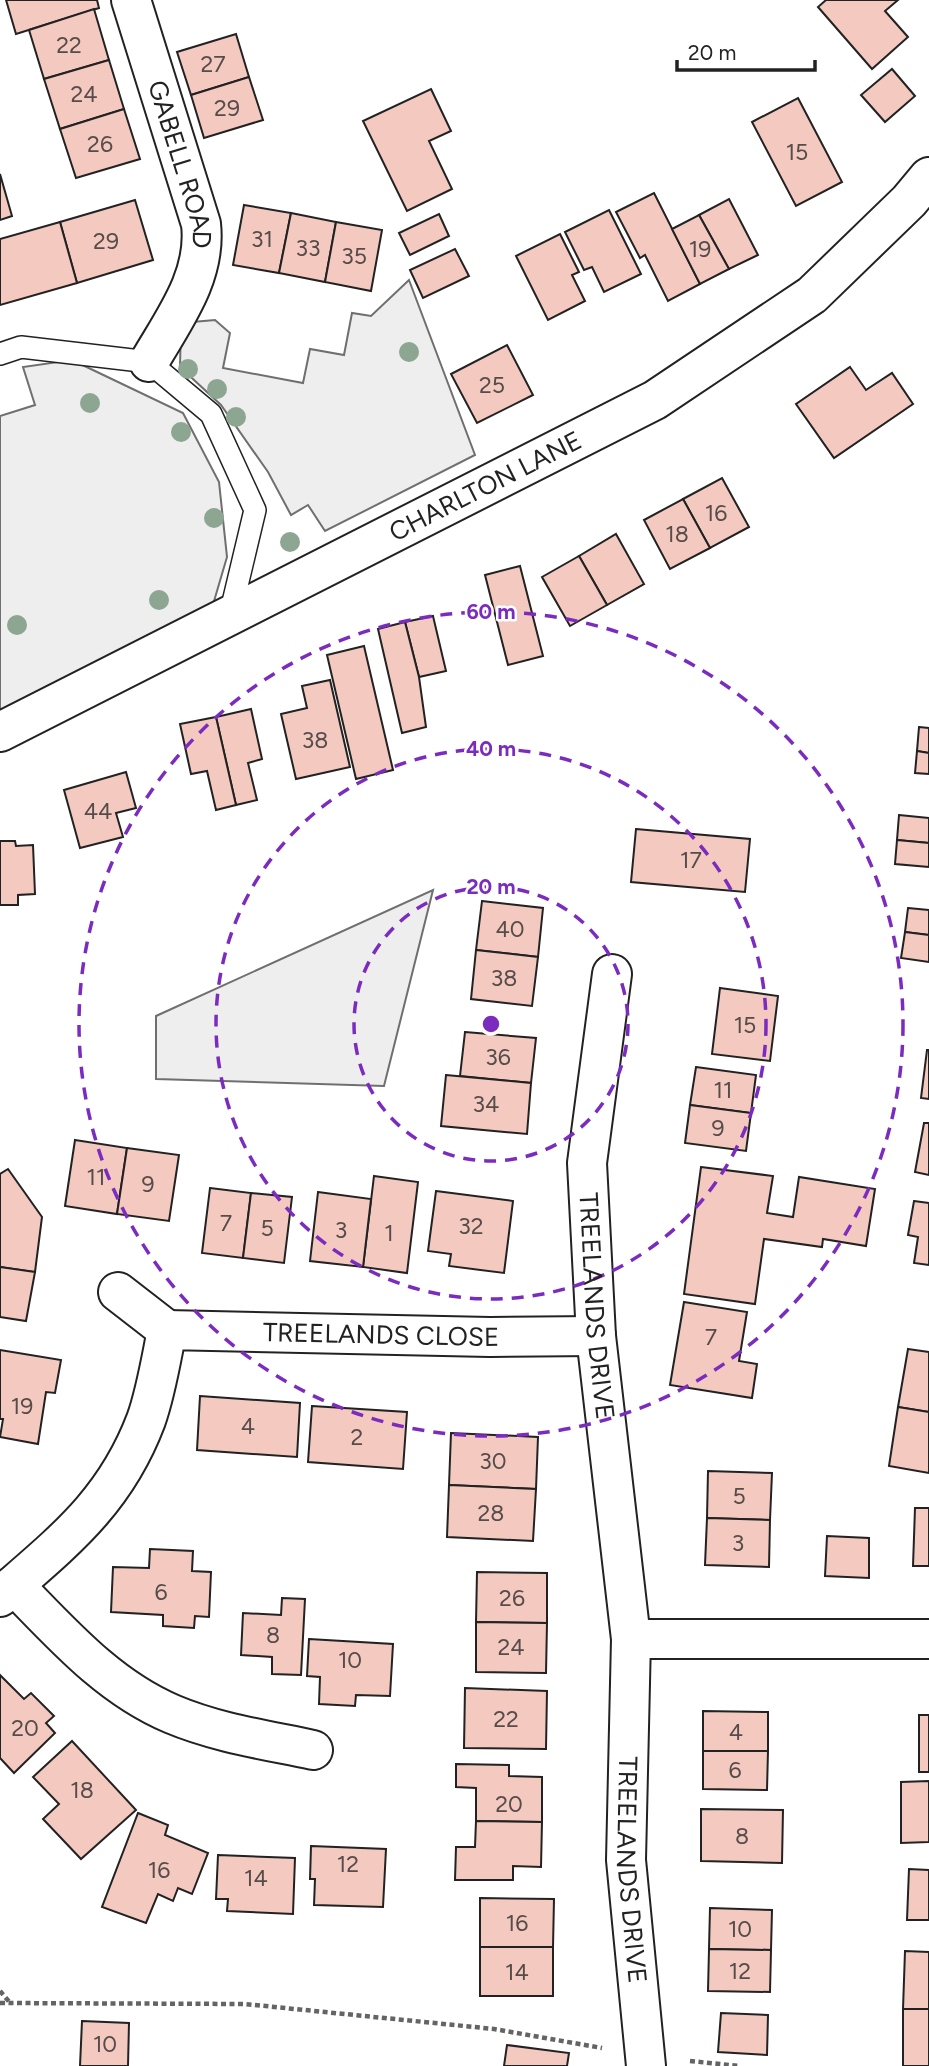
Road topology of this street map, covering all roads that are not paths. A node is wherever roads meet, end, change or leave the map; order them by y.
1 (131, 0) edge
2 (929, 177) edge
3 (0, 354) edge
4 (149, 362) junction
5 (230, 615) junction
6 (0, 732) edge
7 (612, 974) dead end
8 (118, 1292) dead end
9 (167, 1330) junction
10 (596, 1336) junction
11 (7, 1591) edge
12 (631, 1639) junction
13 (929, 1639) edge
14 (313, 1749) dead end
15 (646, 2061) edge

1 - 4 street, GABELL ROAD
2 - 5 street, CHARLTON LANE
3 - 4 lane
4 - 5 lane
5 - 6 street, CHARLTON LANE
7 - 10 street, TREELANDS DRIVE
8 - 9 street
9 - 10 street, TREELANDS CLOSE
9 - 11 street
10 - 12 street, TREELANDS DRIVE
11 - 14 street
12 - 13 street
12 - 15 street, TREELANDS DRIVE

